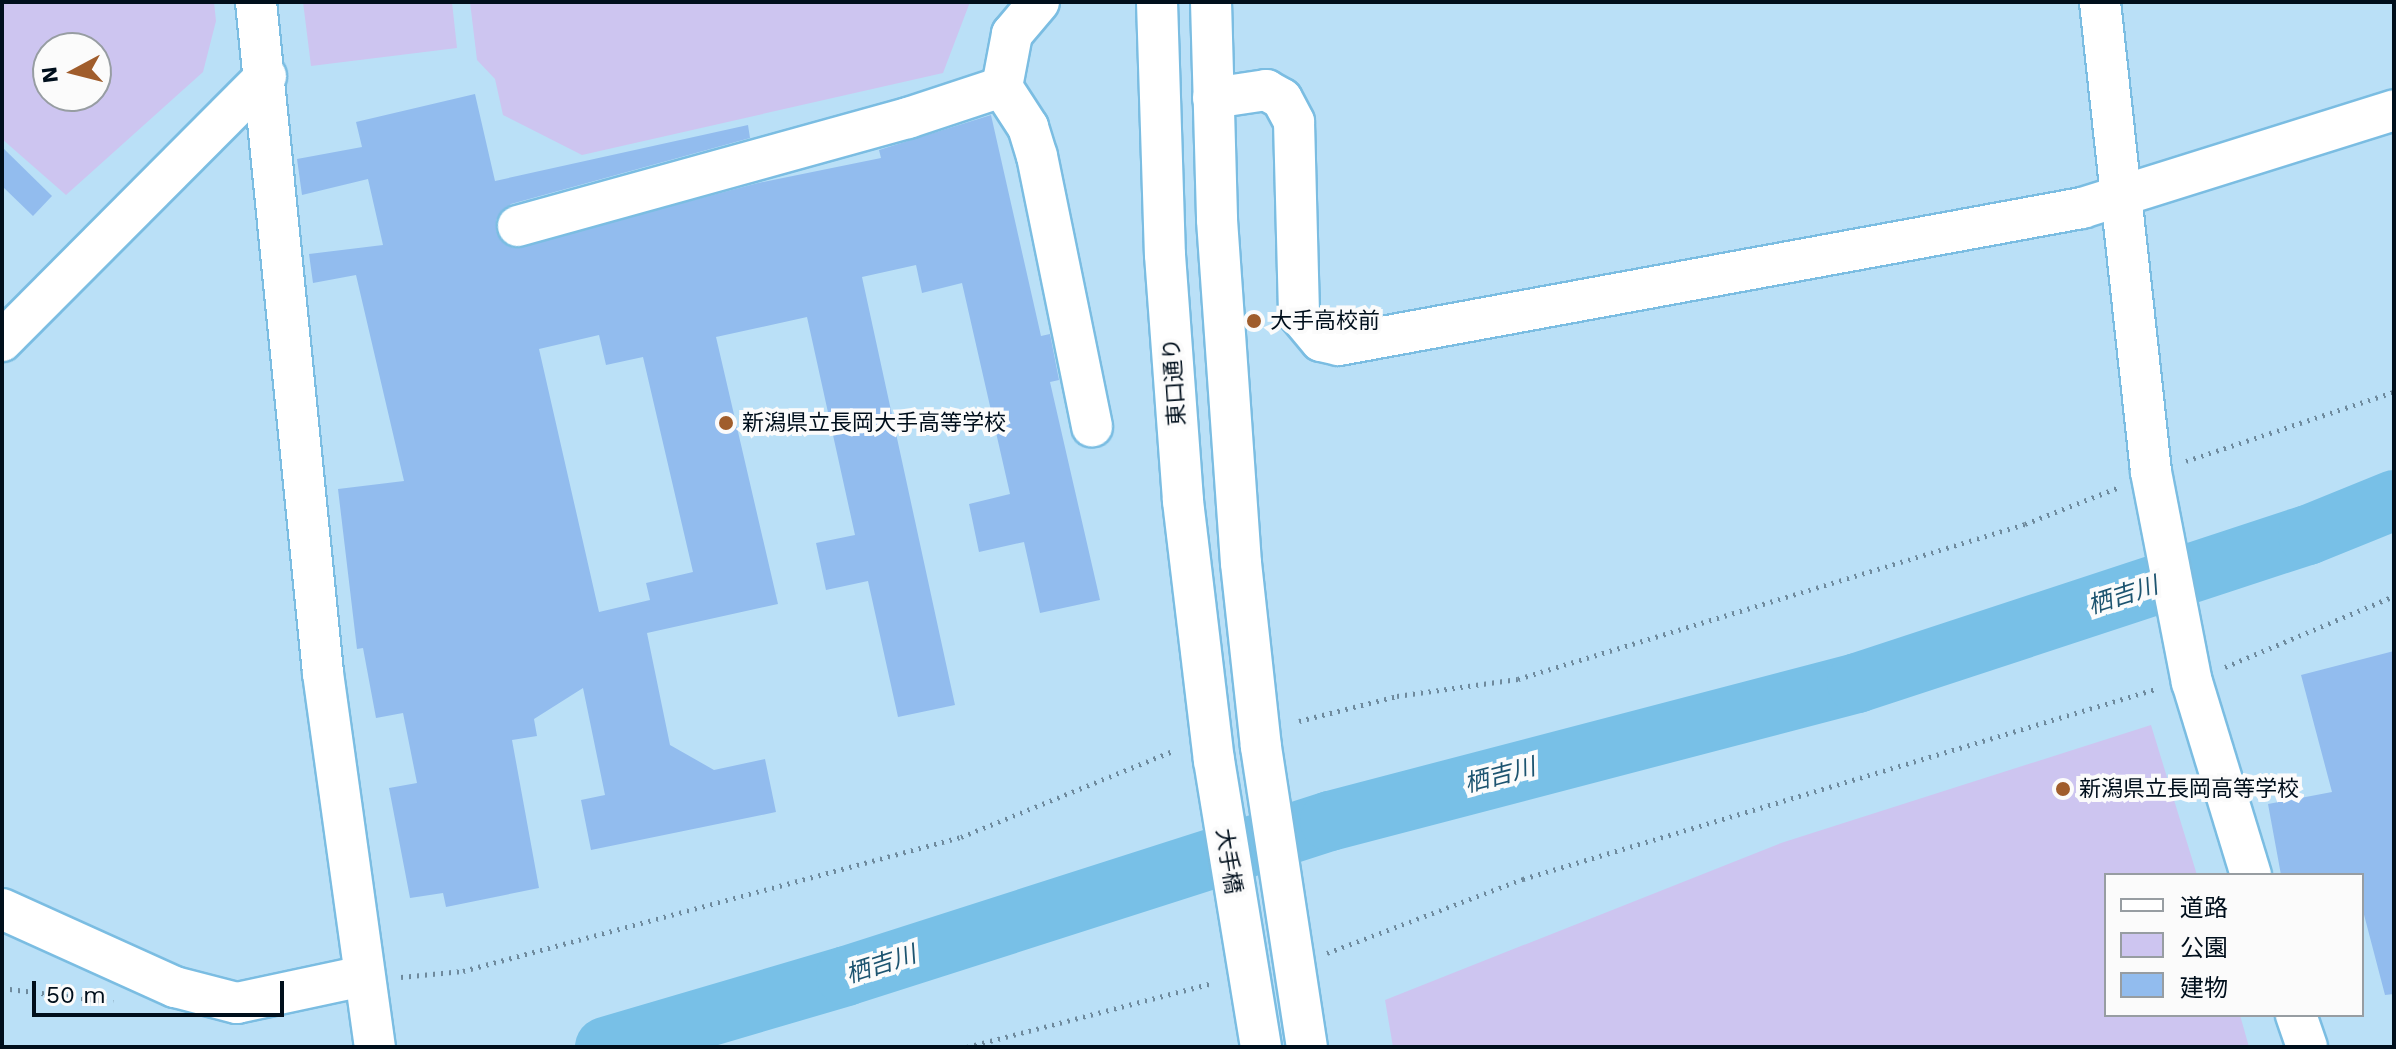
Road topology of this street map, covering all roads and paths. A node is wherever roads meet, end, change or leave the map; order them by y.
1 (256, 2) edge
2 (1039, 2) edge
3 (1157, 2) edge
4 (1211, 2) edge
5 (2100, 2) edge
6 (266, 76) junction
7 (1002, 87) junction
8 (1213, 98) junction
9 (2394, 110) edge
10 (2121, 196) junction
11 (518, 226) dead end
12 (2, 341) edge
13 (2394, 392) edge
14 (1092, 426) dead end
15 (2150, 479) junction
16 (2394, 596) edge
17 (2189, 678) junction
18 (1299, 721) dead end
19 (1173, 751) dead end
20 (1214, 760) joint
21 (2250, 873) edge
22 (2, 909) edge
23 (1332, 951) dead end
24 (372, 984) junction
25 (1207, 985) dead end
26 (2297, 1017) edge
27 (375, 1047) edge
28 (967, 1047) edge
29 (1261, 1047) edge
30 (1307, 1047) edge
31 (2307, 1047) edge

1 - 6 street
2 - 7 street
3 - 20 street, 東口通り
4 - 8 street
5 - 10 street
6 - 12 street
6 - 24 street
7 - 11 street
7 - 14 street
8 - 10 street
8 - 30 street
9 - 10 street
10 - 15 street
13 - 15 path
15 - 17 street
15 - 18 path
16 - 17 path
17 - 21 street
17 - 23 path
19 - 24 path
20 - 29 street, 大手橋
22 - 24 street
24 - 27 street
25 - 28 path
26 - 31 street

